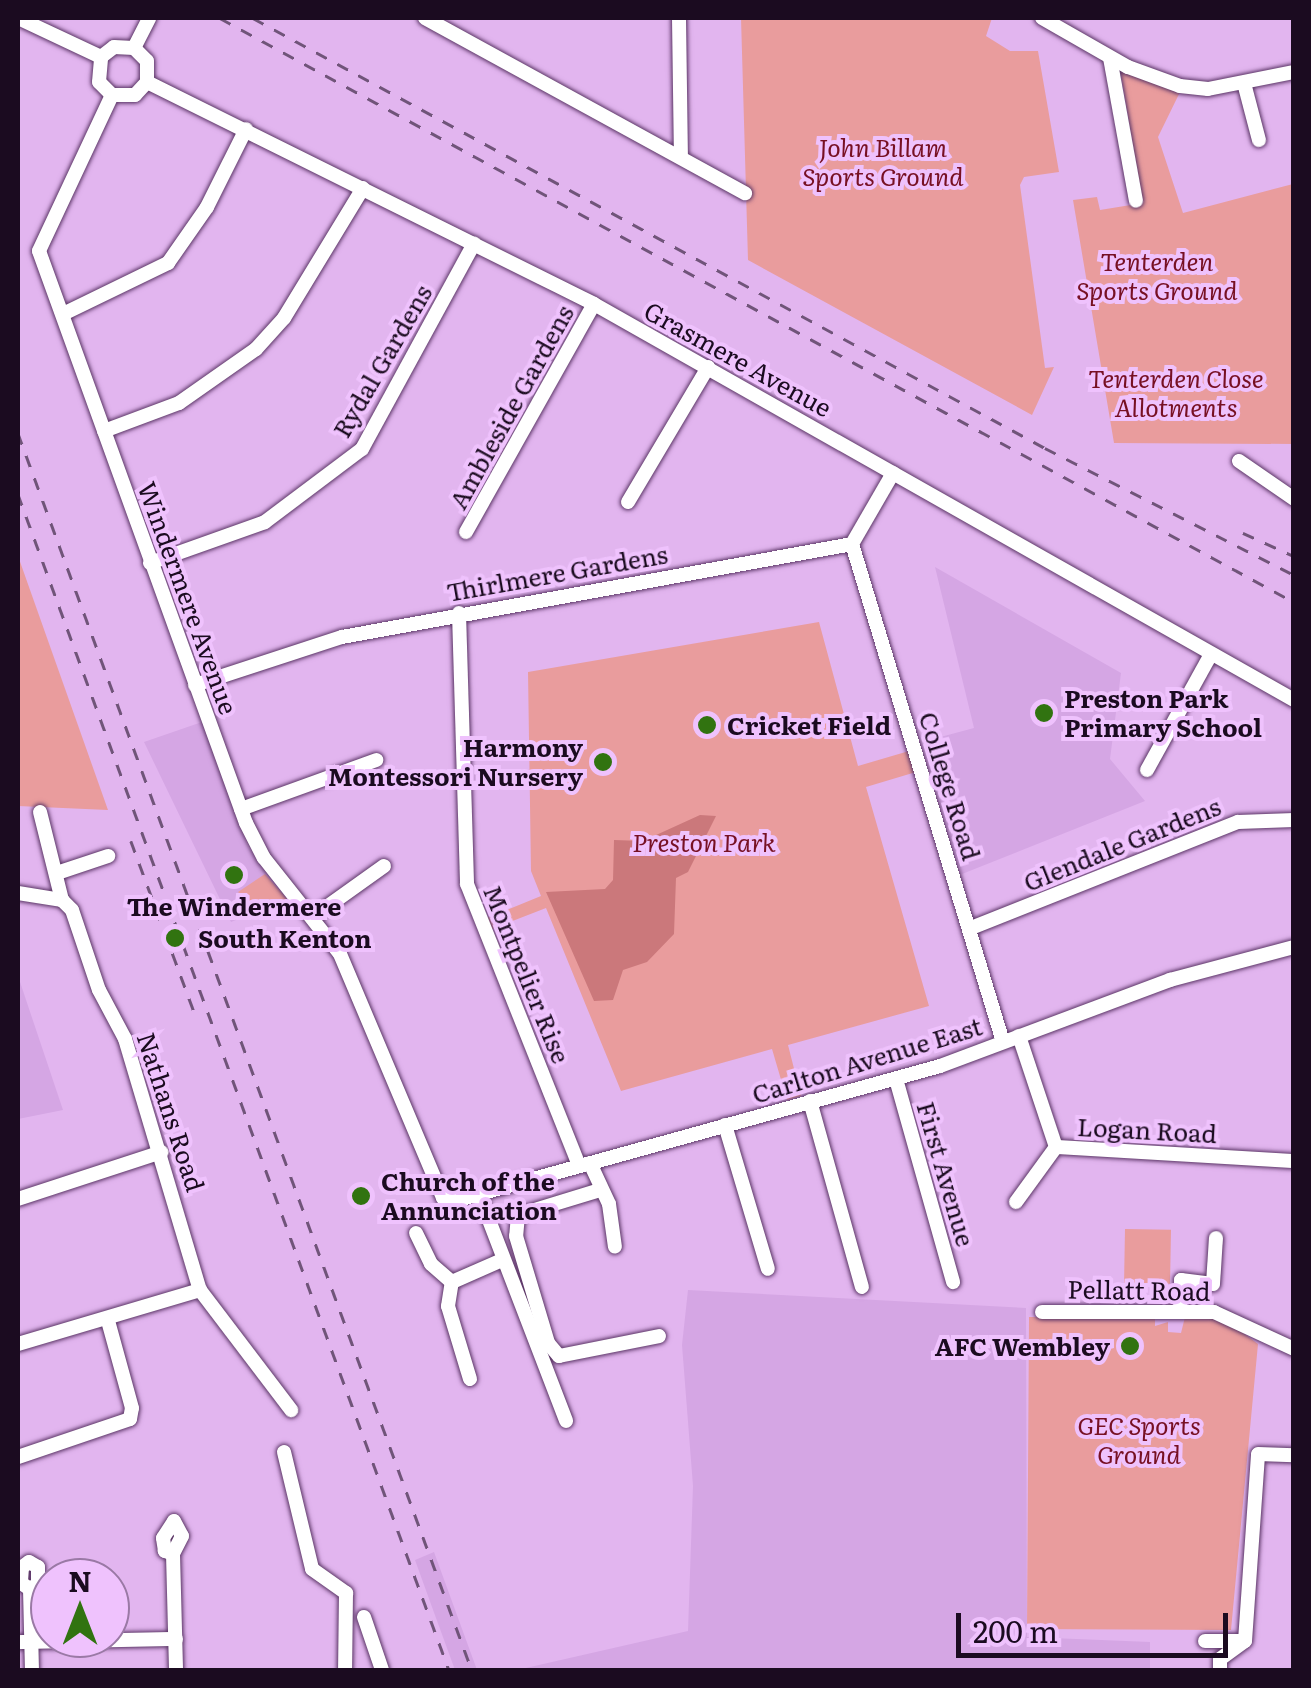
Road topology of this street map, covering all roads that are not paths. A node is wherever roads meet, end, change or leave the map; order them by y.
1 (18, 18) edge
2 (150, 18) edge
3 (426, 18) edge
4 (679, 18) edge
5 (1042, 18) edge
6 (134, 48) junction
7 (101, 58) junction
8 (1110, 58) junction
9 (1294, 72) edge
10 (147, 82) junction
11 (1244, 83) junction
12 (112, 95) junction
13 (246, 129) junction
14 (1259, 140) dead end
15 (680, 156) junction
16 (363, 188) junction
17 (744, 194) dead end
18 (1136, 201) dead end
19 (474, 244) junction
20 (594, 304) junction
21 (63, 314) junction
22 (708, 368) junction
23 (104, 430) junction
24 (1240, 461) dead end
25 (892, 473) junction
26 (1294, 500) edge
27 (628, 502) dead end
28 (466, 532) dead end
29 (852, 544) junction
30 (150, 563) junction
31 (460, 613) junction
32 (1212, 654) junction
33 (195, 685) junction
34 (1294, 700) edge
35 (376, 760) dead end
36 (1148, 770) dead end
37 (241, 809) junction
38 (40, 812) dead end
39 (1294, 820) edge
40 (108, 856) dead end
41 (384, 866) dead end
42 (60, 872) junction
43 (18, 893) edge
44 (62, 900) junction
45 (314, 916) junction
46 (970, 928) junction
47 (1294, 946) edge
48 (1019, 1036) junction
49 (1003, 1042) junction
50 (896, 1079) junction
51 (810, 1102) junction
52 (725, 1125) junction
53 (1056, 1147) junction
54 (162, 1152) junction
55 (1294, 1161) edge
56 (585, 1164) junction
57 (600, 1190) junction
58 (478, 1194) junction
59 (18, 1199) edge
60 (449, 1201) joint
61 (1016, 1202) dead end
62 (416, 1233) dead end
63 (1216, 1238) dead end
64 (615, 1246) dead end
65 (502, 1260) junction
66 (768, 1269) dead end
67 (452, 1282) junction
68 (953, 1282) dead end
69 (862, 1288) dead end
70 (200, 1290) junction
71 (1042, 1312) dead end
72 (1180, 1312) junction
73 (108, 1321) junction
74 (659, 1336) dead end
75 (18, 1344) edge
76 (1291, 1348) edge
77 (470, 1379) dead end
78 (291, 1410) dead end
79 (566, 1421) dead end
80 (284, 1452) dead end
81 (1294, 1455) edge
82 (18, 1457) edge
83 (174, 1554) dead end
84 (30, 1589) dead end
85 (364, 1618) dead end
86 (176, 1640) junction
87 (1205, 1641) dead end
88 (1245, 1641) junction
89 (24, 1642) edge
90 (32, 1670) edge
91 (176, 1670) edge
92 (346, 1670) edge
93 (382, 1670) edge
94 (1220, 1670) edge

1 - 7 street
2 - 6 street
3 - 15 street
4 - 15 street
5 - 8 street
6 - 7 street
6 - 10 street
7 - 12 street
8 - 11 street
8 - 18 street
9 - 11 street
10 - 12 street
10 - 13 street, Grasmere Avenue
11 - 14 street
12 - 21 street, Windermere Avenue
13 - 16 street, Grasmere Avenue
13 - 21 street
15 - 17 street
16 - 19 street, Grasmere Avenue
16 - 23 street
19 - 20 street, Grasmere Avenue
19 - 30 street, Rydal Gardens
20 - 22 street, Grasmere Avenue
20 - 28 street, Ambleside Gardens
21 - 23 street, Windermere Avenue
22 - 25 street, Grasmere Avenue
22 - 27 street
23 - 30 street, Windermere Avenue
24 - 26 street
25 - 29 street
25 - 32 street, Grasmere Avenue
29 - 31 street, Thirlmere Gardens
29 - 46 street, College Road
30 - 33 street, Windermere Avenue
31 - 33 street, Thirlmere Gardens
31 - 56 street, Montpelier Rise
32 - 34 street, Grasmere Avenue
32 - 36 street
33 - 37 street, Windermere Avenue
35 - 37 street
37 - 45 street, Windermere Avenue
38 - 42 street, Nathans Road
39 - 46 street, Glendale Gardens
40 - 42 street
41 - 45 street
42 - 44 street, Nathans Road
43 - 44 street
44 - 54 street, Nathans Road
45 - 60 street, Windermere Avenue
46 - 49 street, College Road
47 - 48 street, Carlton Avenue East
48 - 49 street, Carlton Avenue East
48 - 53 street, Logan Road
49 - 50 street, Carlton Avenue East
50 - 51 street, Carlton Avenue East
50 - 68 street, First Avenue
51 - 52 street, Carlton Avenue East
51 - 69 street
52 - 56 street, Carlton Avenue East
52 - 66 street
53 - 55 street, Logan Road
53 - 61 street
54 - 59 street
54 - 70 street, Nathans Road
56 - 57 street, Montpelier Rise
56 - 58 street, Carlton Avenue East
57 - 64 street, Montpelier Rise
57 - 74 street
58 - 60 street, Carlton Avenue East
58 - 65 street
62 - 67 street
63 - 72 street
65 - 67 street
65 - 79 street
67 - 77 street
70 - 73 street
70 - 78 street, Nathans Road
71 - 72 street, Pellatt Road
72 - 76 street, Pellatt Road
73 - 75 street
73 - 82 street
80 - 92 street
81 - 88 street
83 - 86 street
84 - 89 street
85 - 93 street
86 - 89 street
86 - 91 street
87 - 88 street
88 - 94 street
89 - 90 street

